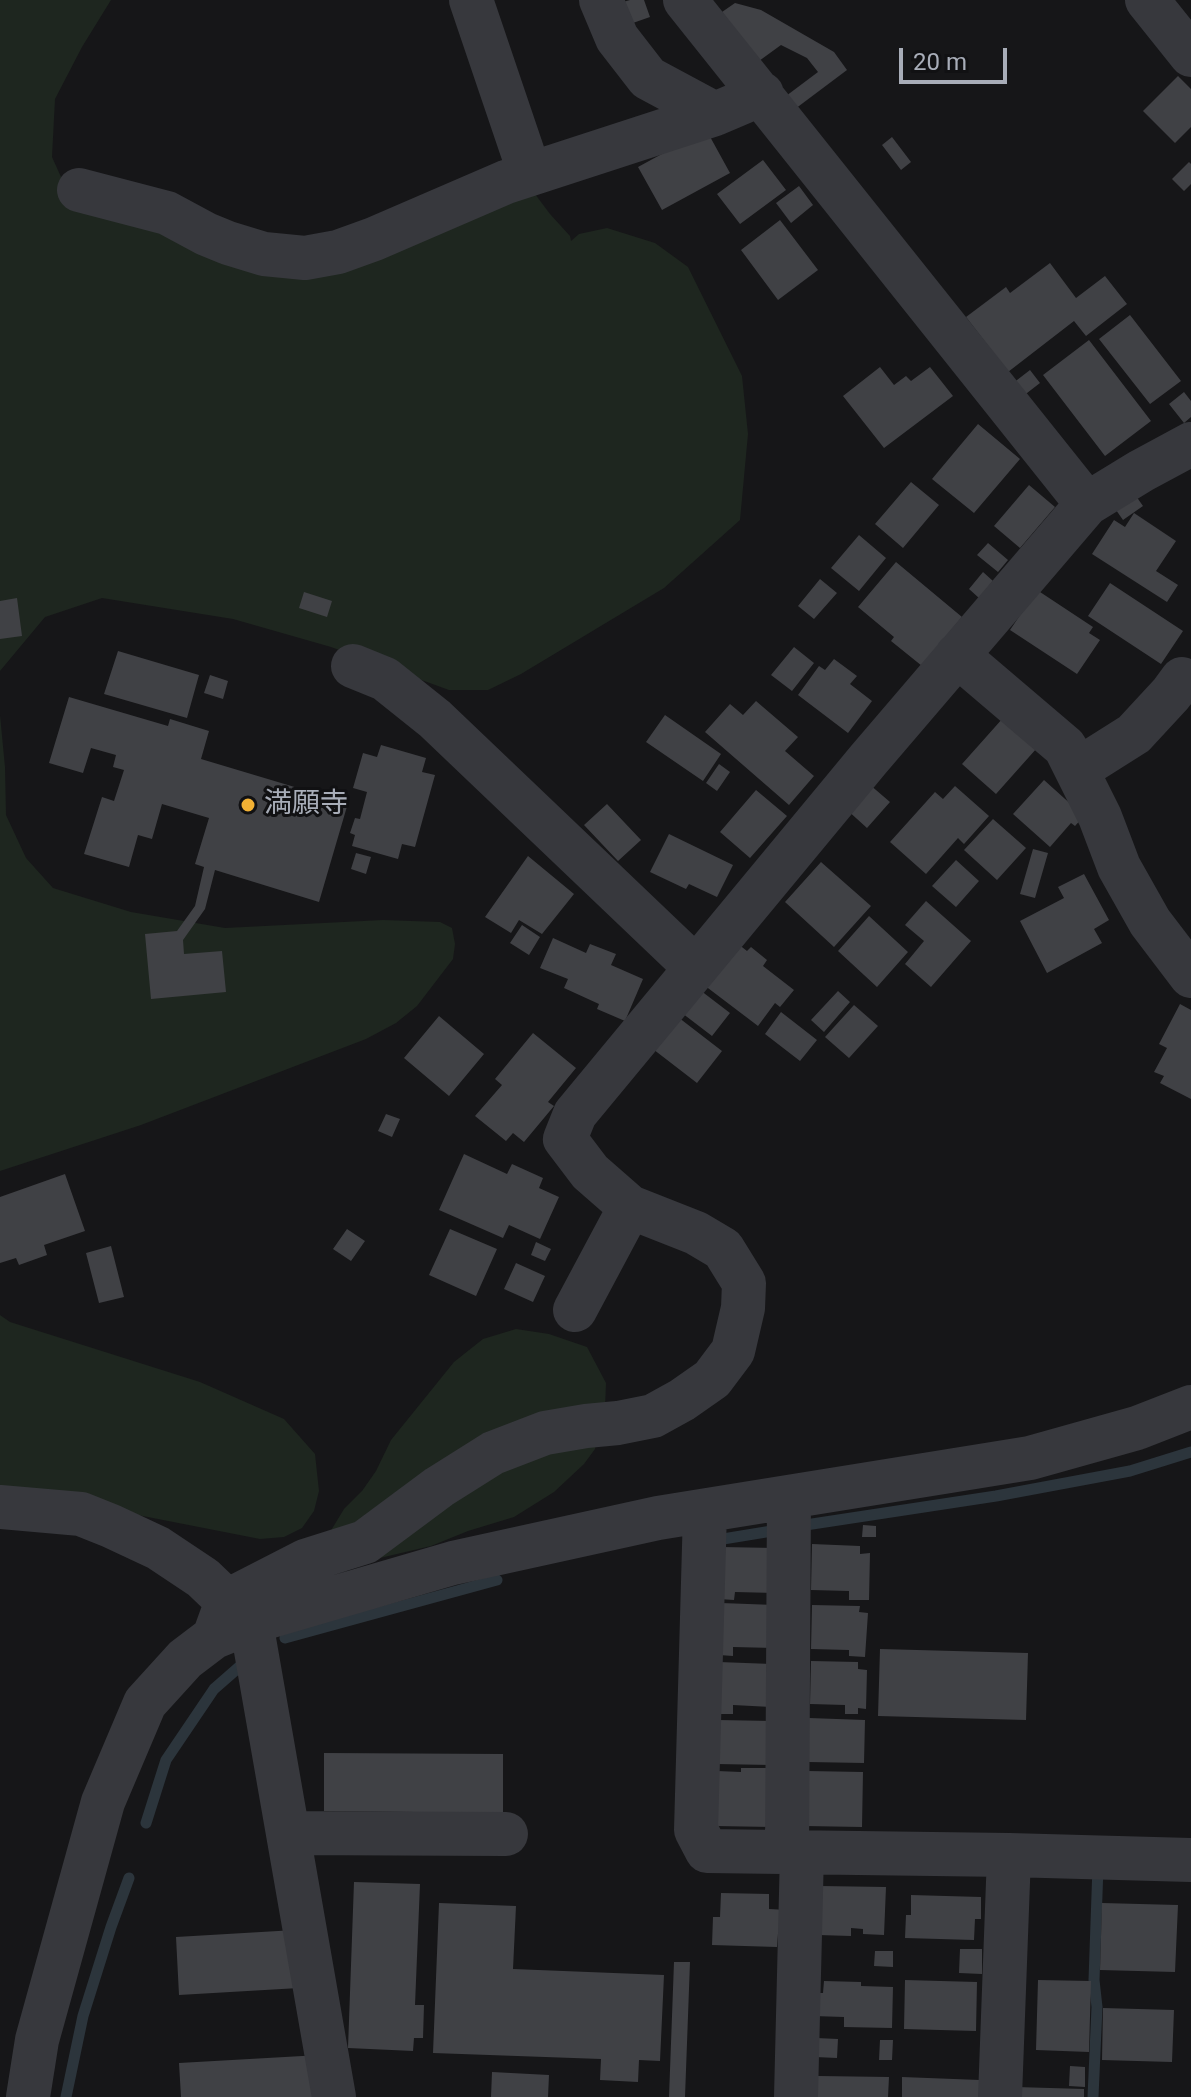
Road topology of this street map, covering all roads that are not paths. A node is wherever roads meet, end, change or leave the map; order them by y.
1 (471, 0) edge
2 (601, 0) edge
3 (685, 0) edge
4 (1147, 0) edge
5 (1191, 55) edge
6 (762, 94) junction
7 (715, 114) junction
8 (530, 174) junction
9 (79, 190) dead end
10 (1191, 444) edge
11 (1087, 504) junction
12 (957, 655) junction
13 (353, 666) dead end
14 (1182, 679) dead end
15 (1077, 770) junction
16 (695, 967) junction
17 (1191, 976) edge
18 (630, 1207) junction
19 (575, 1310) dead end
20 (1191, 1407) edge
21 (789, 1497) junction
22 (0, 1507) edge
23 (705, 1511) junction
24 (231, 1620) junction
25 (288, 1833) junction
26 (506, 1834) dead end
27 (794, 1852) junction
28 (1009, 1855) junction
29 (1191, 1860) edge
30 (28, 2097) edge
31 (334, 2097) edge
32 (796, 2097) edge
33 (1000, 2097) edge

1 - 8 street
2 - 7 street
3 - 6 street
4 - 5 street
6 - 7 street
6 - 11 street
7 - 8 street
8 - 9 street
10 - 11 street
11 - 12 street
12 - 15 street
12 - 16 street
13 - 16 street
14 - 15 street
15 - 17 street
16 - 18 street
18 - 19 street
18 - 24 street
20 - 21 street
21 - 23 street
21 - 27 street
22 - 24 street
23 - 24 street
23 - 27 street
24 - 25 street
24 - 30 street
25 - 26 street
25 - 31 street
27 - 28 street
27 - 32 street
28 - 29 street
28 - 33 street

